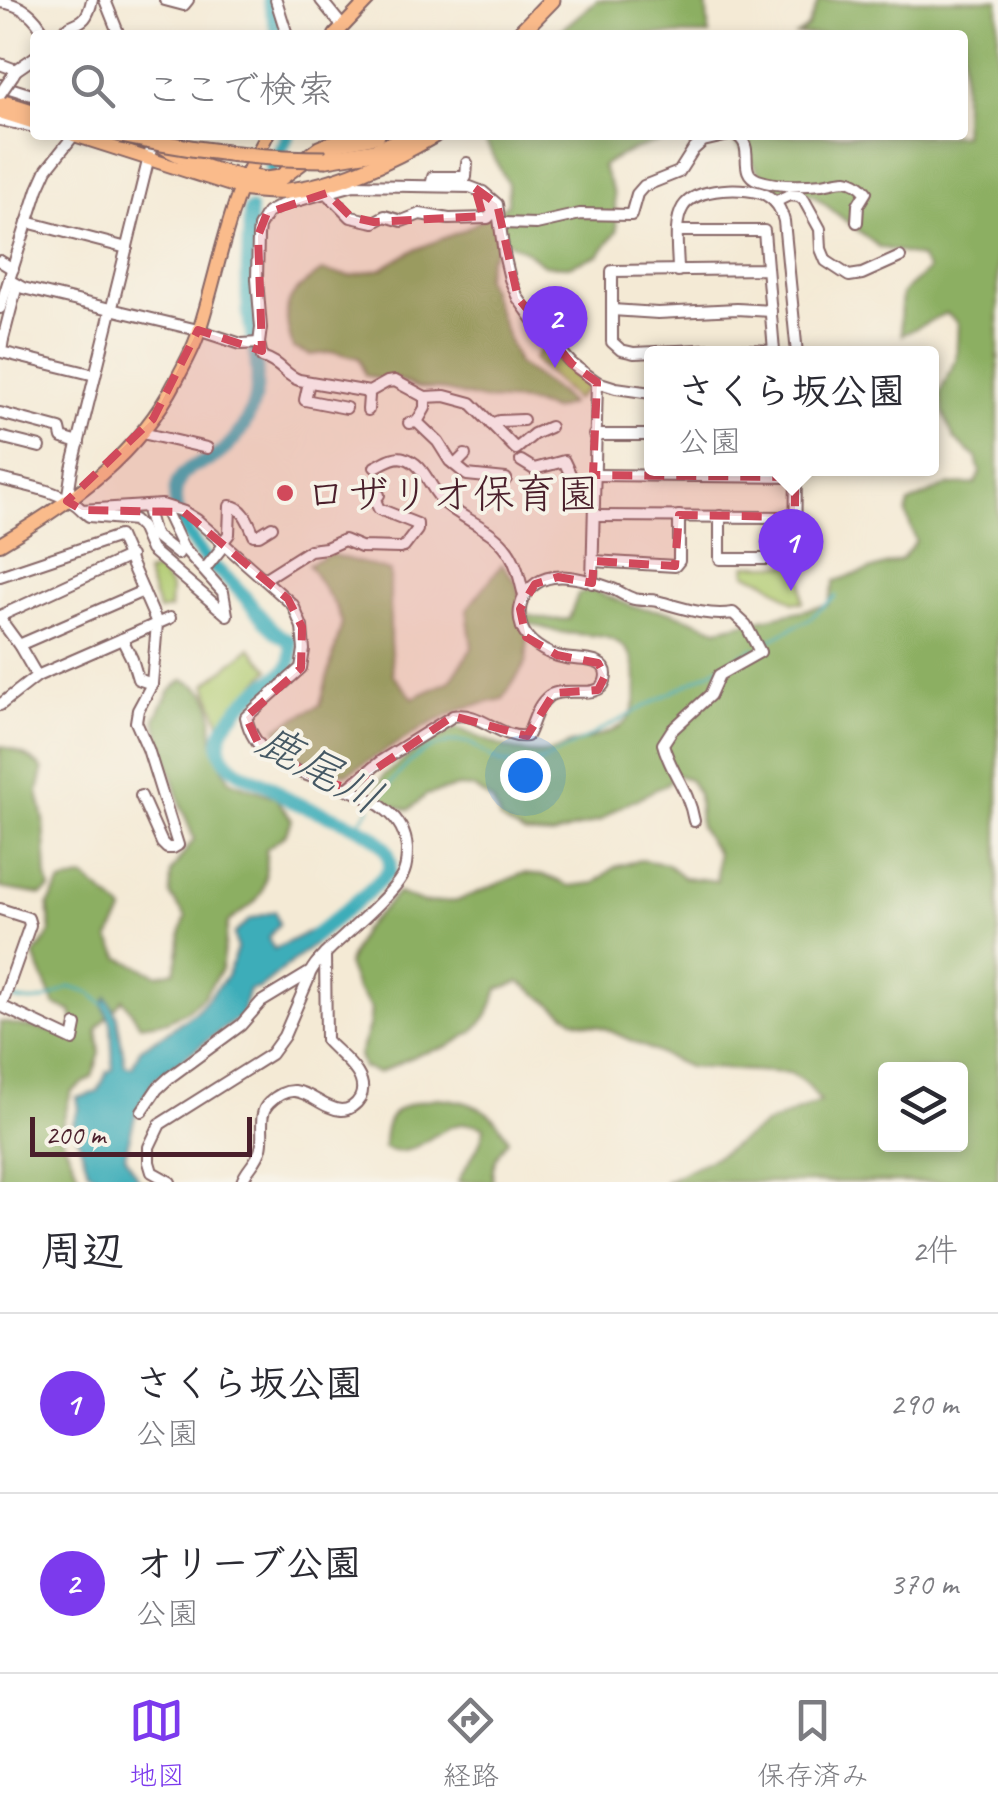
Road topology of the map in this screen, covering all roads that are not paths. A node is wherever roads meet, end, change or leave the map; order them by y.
1 (92, 0) edge
2 (104, 0) edge
3 (165, 0) edge
4 (188, 0) edge
5 (276, 0) edge
6 (322, 0) edge
7 (368, 0) edge
8 (553, 0) edge
9 (0, 2) edge
10 (42, 30) edge
11 (63, 30) edge
12 (117, 30) edge
13 (285, 30) edge
14 (338, 30) edge
15 (340, 30) edge
16 (528, 30) edge
17 (30, 61) edge
18 (0, 64) edge
19 (15, 72) junction
20 (0, 85) edge
21 (0, 94) edge
22 (30, 94) edge
23 (0, 102) edge
24 (30, 108) edge
25 (30, 109) edge
26 (0, 116) edge
27 (30, 124) edge
28 (70, 140) edge
29 (89, 140) edge
30 (149, 140) edge
31 (265, 140) edge
32 (351, 140) edge
33 (401, 140) edge
34 (424, 140) edge
35 (708, 140) edge
36 (744, 140) edge
37 (153, 141) joint
38 (148, 160) junction
39 (466, 163) dead end
40 (242, 183) junction
41 (431, 186) junction
42 (475, 188) junction
43 (327, 193) junction
44 (775, 202) junction
45 (27, 222) junction
46 (857, 222) dead end
47 (501, 223) junction
48 (678, 231) junction
49 (127, 248) junction
50 (900, 257) dead end
51 (0, 260) edge
52 (788, 262) junction
53 (766, 267) junction
54 (678, 270) junction
55 (13, 278) junction
56 (0, 308) edge
57 (111, 308) junction
58 (612, 310) junction
59 (771, 310) junction
60 (198, 330) junction
61 (1, 338) edge
62 (259, 343) junction
63 (774, 346) edge
64 (795, 346) edge
65 (644, 354) edge
66 (96, 375) junction
67 (309, 382) junction
68 (597, 382) junction
69 (366, 392) junction
70 (644, 392) edge
71 (424, 397) junction
72 (346, 408) dead end
73 (368, 410) dead end
74 (0, 413) edge
75 (523, 420) dead end
76 (492, 424) junction
77 (550, 428) dead end
78 (142, 433) junction
79 (594, 436) junction
80 (644, 436) edge
81 (0, 437) edge
82 (79, 443) junction
83 (40, 447) dead end
84 (207, 448) dead end
85 (466, 454) dead end
86 (521, 461) dead end
87 (455, 466) junction
88 (375, 467) dead end
89 (644, 474) edge
90 (593, 475) junction
91 (796, 476) edge
92 (0, 479) edge
93 (506, 479) dead end
94 (594, 493) junction
95 (379, 495) dead end
96 (67, 501) junction
97 (162, 505) junction
98 (146, 506) junction
99 (82, 510) junction
100 (594, 516) junction
101 (679, 516) junction
102 (720, 516) junction
103 (795, 517) junction
104 (272, 527) dead end
105 (0, 544) edge
106 (223, 544) junction
107 (178, 554) dead end
108 (130, 556) junction
109 (594, 561) junction
110 (204, 570) junction
111 (0, 576) edge
112 (264, 578) junction
113 (592, 583) junction
114 (143, 591) junction
115 (524, 596) junction
116 (0, 618) edge
117 (170, 618) dead end
118 (157, 623) junction
119 (122, 639) junction
120 (19, 644) junction
121 (38, 676) junction
122 (152, 684) junction
123 (0, 705) edge
124 (348, 788) junction
125 (141, 796) dead end
126 (694, 821) dead end
127 (0, 909) edge
128 (325, 954) junction
129 (0, 968) edge
130 (12, 973) junction
131 (309, 973) junction
132 (1, 1004) edge
133 (76, 1025) dead end
134 (142, 1111) dead end
135 (170, 1182) edge
136 (242, 1182) edge

1 - 11 street
2 - 12 street
3 - 4 street
5 - 13 street
6 - 14 street
7 - 15 main road
8 - 16 highway
9 - 10 street
17 - 19 street
18 - 19 street
19 - 21 street, bridge
20 - 22 street
21 - 24 main road
23 - 25 highway
26 - 27 main road
28 - 45 street
29 - 38 main road
30 - 33 highway, bridge
31 - 40 main road
32 - 40 highway
34 - 40 highway
35 - 47 street
36 - 46 street
37 - 38 street
37 - 40 main road
38 - 40 main road
38 - 49 street
39 - 41 street
40 - 60 main road
41 - 42 street
41 - 43 street
42 - 43 street
42 - 47 street
43 - 62 street
44 - 48 street
44 - 50 street
44 - 52 street
45 - 49 street
45 - 55 street
47 - 68 street
48 - 53 street
48 - 54 street
49 - 57 street
51 - 55 street
52 - 53 street
52 - 64 street
53 - 54 street
53 - 59 street
54 - 58 street
55 - 56 street
55 - 57 street
55 - 61 street
57 - 60 street
57 - 66 street
58 - 59 street
58 - 65 street
59 - 63 street
60 - 62 street
60 - 78 main road
61 - 66 street
62 - 67 street
66 - 82 street
67 - 69 street
67 - 72 street
68 - 70 street
68 - 79 street
69 - 71 street
69 - 73 street
71 - 76 street
71 - 87 street
74 - 82 street
75 - 76 street
76 - 77 street
78 - 84 street
78 - 96 main road
79 - 80 street
79 - 90 street
81 - 83 street
82 - 96 street
85 - 87 street
86 - 94 street
87 - 93 street
88 - 115 street
89 - 90 street
90 - 94 street
91 - 103 street
92 - 96 street
94 - 100 street
95 - 112 street
96 - 99 street
96 - 105 main road
97 - 98 street
97 - 106 street
97 - 110 street
98 - 99 street
98 - 107 street
99 - 110 street
100 - 101 street
100 - 109 street
101 - 102 street
101 - 109 street
102 - 103 street
102 - 103 street
104 - 106 street
106 - 110 street
106 - 112 street
108 - 111 street
108 - 114 street
108 - 116 street
109 - 113 street
112 - 124 street
113 - 115 street
113 - 126 street
114 - 118 street
114 - 120 street
115 - 124 street
116 - 120 street
117 - 118 street
118 - 119 street
118 - 122 street
119 - 121 street
119 - 122 street
120 - 121 street
121 - 123 street
122 - 125 street
124 - 128 street
127 - 130 street
128 - 131 street
128 - 136 street
129 - 130 street
130 - 132 street
131 - 134 street
131 - 135 street
132 - 133 street

